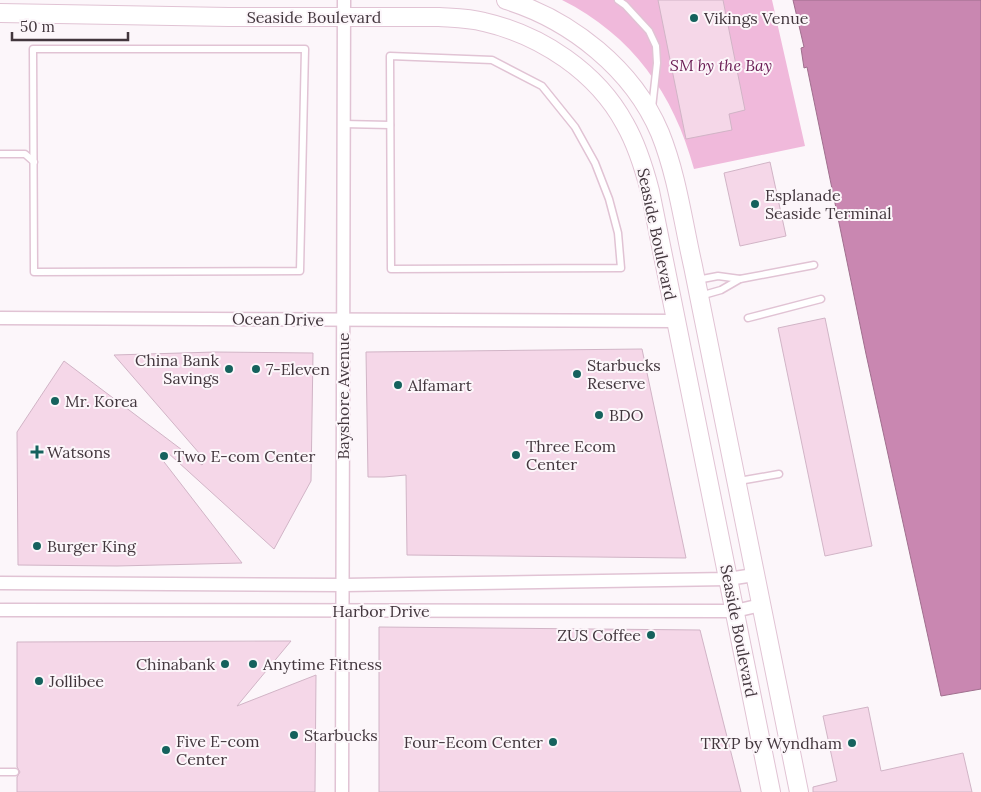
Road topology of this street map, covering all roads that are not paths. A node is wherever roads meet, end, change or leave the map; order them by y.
1 (506, 0) edge
2 (618, 0) edge
3 (344, 8) edge
4 (0, 13) edge
5 (651, 114) junction
6 (343, 124) junction
7 (390, 125) junction
8 (0, 154) edge
9 (34, 162) junction
10 (814, 265) dead end
11 (740, 279) junction
12 (697, 288) junction
13 (821, 299) dead end
14 (0, 318) edge
15 (748, 318) dead end
16 (343, 320) junction
17 (676, 321) junction
18 (779, 474) dead end
19 (735, 482) junction
20 (754, 575) junction
21 (728, 579) junction
22 (0, 583) edge
23 (343, 585) junction
24 (760, 605) junction
25 (0, 610) edge
26 (736, 611) junction
27 (342, 612) junction
28 (0, 772) edge
29 (15, 772) dead end
30 (342, 792) edge
31 (771, 792) edge
32 (799, 792) edge

1 - 5 street, Seaside Boulevard
2 - 5 lane
3 - 4 street, Seaside Boulevard
3 - 6 street, Bayshore Avenue
3 - 17 street, Seaside Boulevard
5 - 12 street, Seaside Boulevard
6 - 7 lane
6 - 16 street, Bayshore Avenue
7 - 7 lane
8 - 9 lane
9 - 9 lane
10 - 11 lane
11 - 12 lane
11 - 12 lane
12 - 19 street, Seaside Boulevard
13 - 15 lane
14 - 16 street, Ocean Drive
16 - 17 street, Ocean Drive
16 - 23 street, Bayshore Avenue
17 - 21 street, Seaside Boulevard
18 - 19 lane
19 - 20 street, Seaside Boulevard
20 - 21 street, Harbor Drive
20 - 24 street, Seaside Boulevard
21 - 23 street, Harbor Drive
21 - 26 street, Seaside Boulevard
22 - 23 street, Harbor Drive
23 - 27 street, Bayshore Avenue
24 - 26 street, Harbor Drive
24 - 32 street, Seaside Boulevard
25 - 27 street, Harbor Drive
26 - 27 street, Harbor Drive
26 - 31 street, Seaside Boulevard
27 - 30 street, Bayshore Avenue
28 - 29 lane

